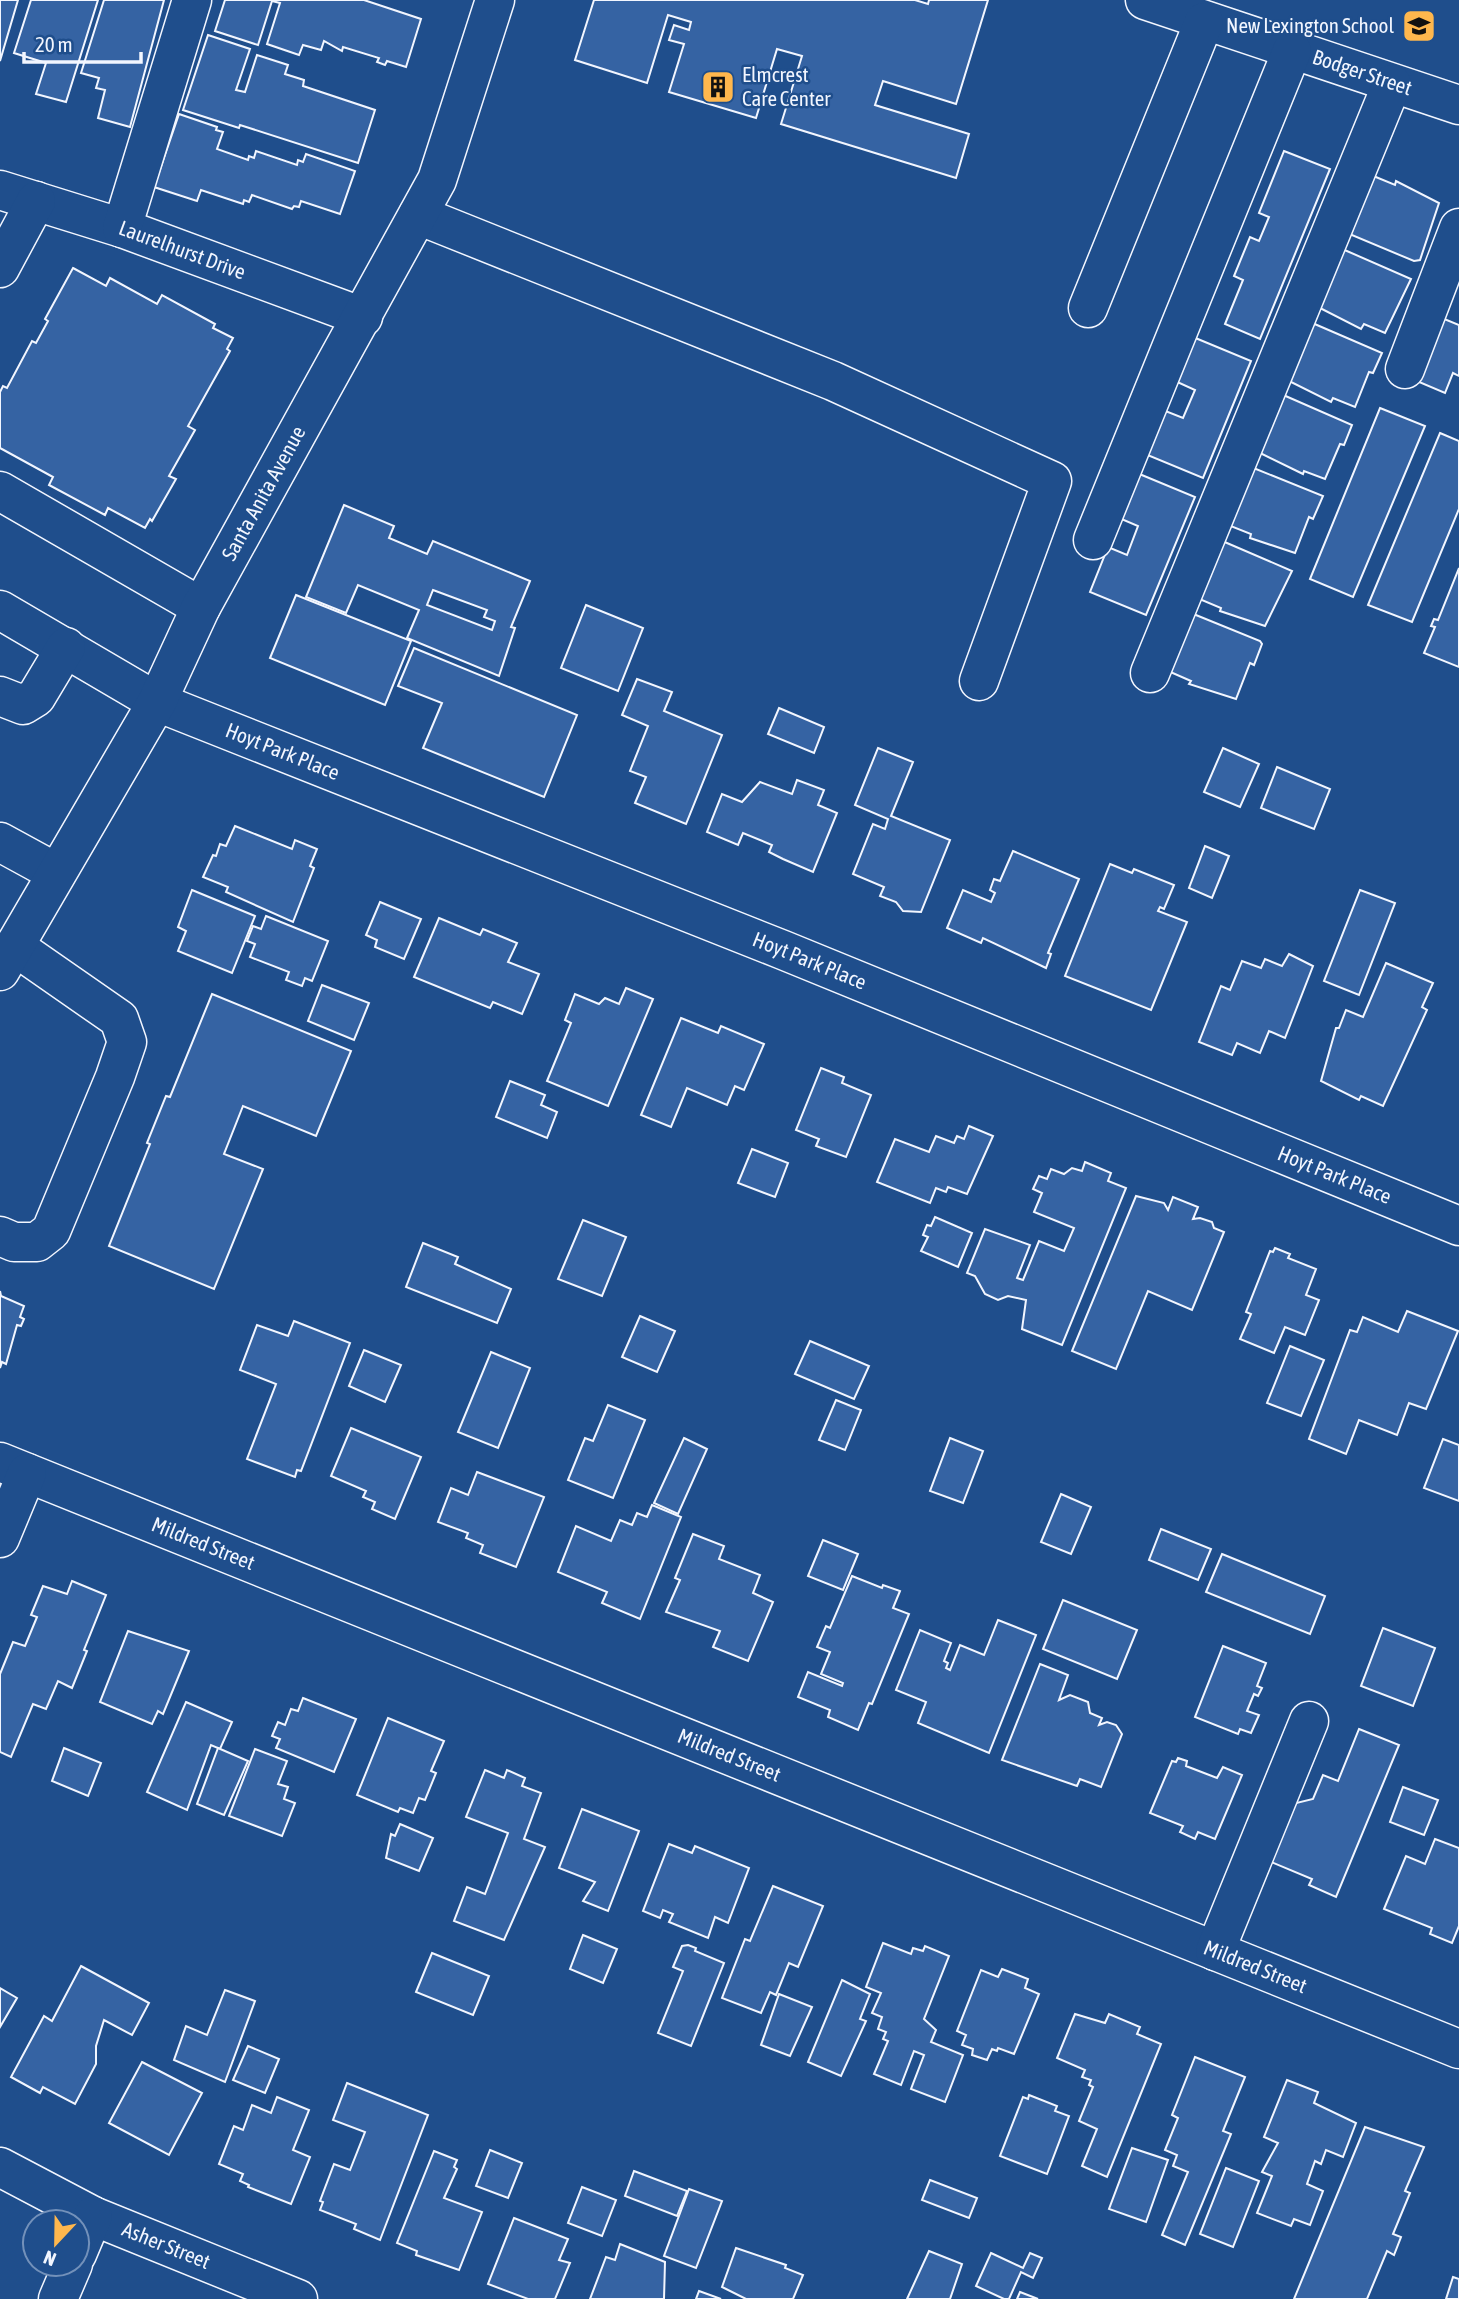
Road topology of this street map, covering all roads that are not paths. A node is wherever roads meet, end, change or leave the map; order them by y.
1 (192, 0) edge
2 (495, 0) edge
3 (1145, 0) edge
4 (1204, 22) junction
5 (1292, 51) junction
6 (1392, 84) junction
7 (1459, 105) edge
8 (0, 190) edge
9 (36, 201) junction
10 (418, 215) junction
11 (122, 228) junction
12 (1459, 228) edge
13 (0, 268) edge
14 (1088, 309) dead end
15 (363, 317) junction
16 (1405, 369) dead end
17 (0, 491) edge
18 (1093, 540) dead end
19 (201, 607) junction
20 (0, 610) edge
21 (66, 647) junction
22 (1150, 673) dead end
23 (979, 681) dead end
24 (6, 699) edge
25 (156, 702) junction
26 (0, 842) edge
27 (55, 872) junction
28 (7, 959) edge
29 (1459, 1226) edge
30 (0, 1236) edge
31 (14, 1467) edge
32 (0, 1538) edge
33 (1309, 1721) dead end
34 (1215, 1951) junction
35 (1459, 2049) edge
36 (0, 2167) edge
37 (93, 2216) junction
38 (91, 2221) edge
39 (67, 2278) edge
40 (58, 2299) edge
41 (298, 2299) edge

1 - 11 street
2 - 10 street, Santa Anita Avenue
3 - 4 street, Bodger Street
4 - 5 street, Bodger Street
4 - 14 street
5 - 6 street, Bodger Street
5 - 18 street
6 - 7 street, Bodger Street
6 - 22 street
8 - 9 street, Laurelhurst Drive
9 - 11 street, Laurelhurst Drive
9 - 13 street
10 - 15 street, Santa Anita Avenue
10 - 23 street
11 - 15 street, Laurelhurst Drive
12 - 16 street
15 - 19 street, Santa Anita Avenue
17 - 19 street
19 - 25 street, Santa Anita Avenue
20 - 21 street, Hoyt Park Place
21 - 24 street
21 - 25 street, Hoyt Park Place
25 - 27 street, Santa Anita Avenue
25 - 29 street, Hoyt Park Place
26 - 27 street
27 - 28 street, Santa Anita Avenue
28 - 30 street
31 - 32 street
31 - 34 street, Mildred Street
33 - 34 street
34 - 35 street, Mildred Street
36 - 37 street, Asher Street
37 - 38 street
37 - 41 street, Asher Street
39 - 40 street

